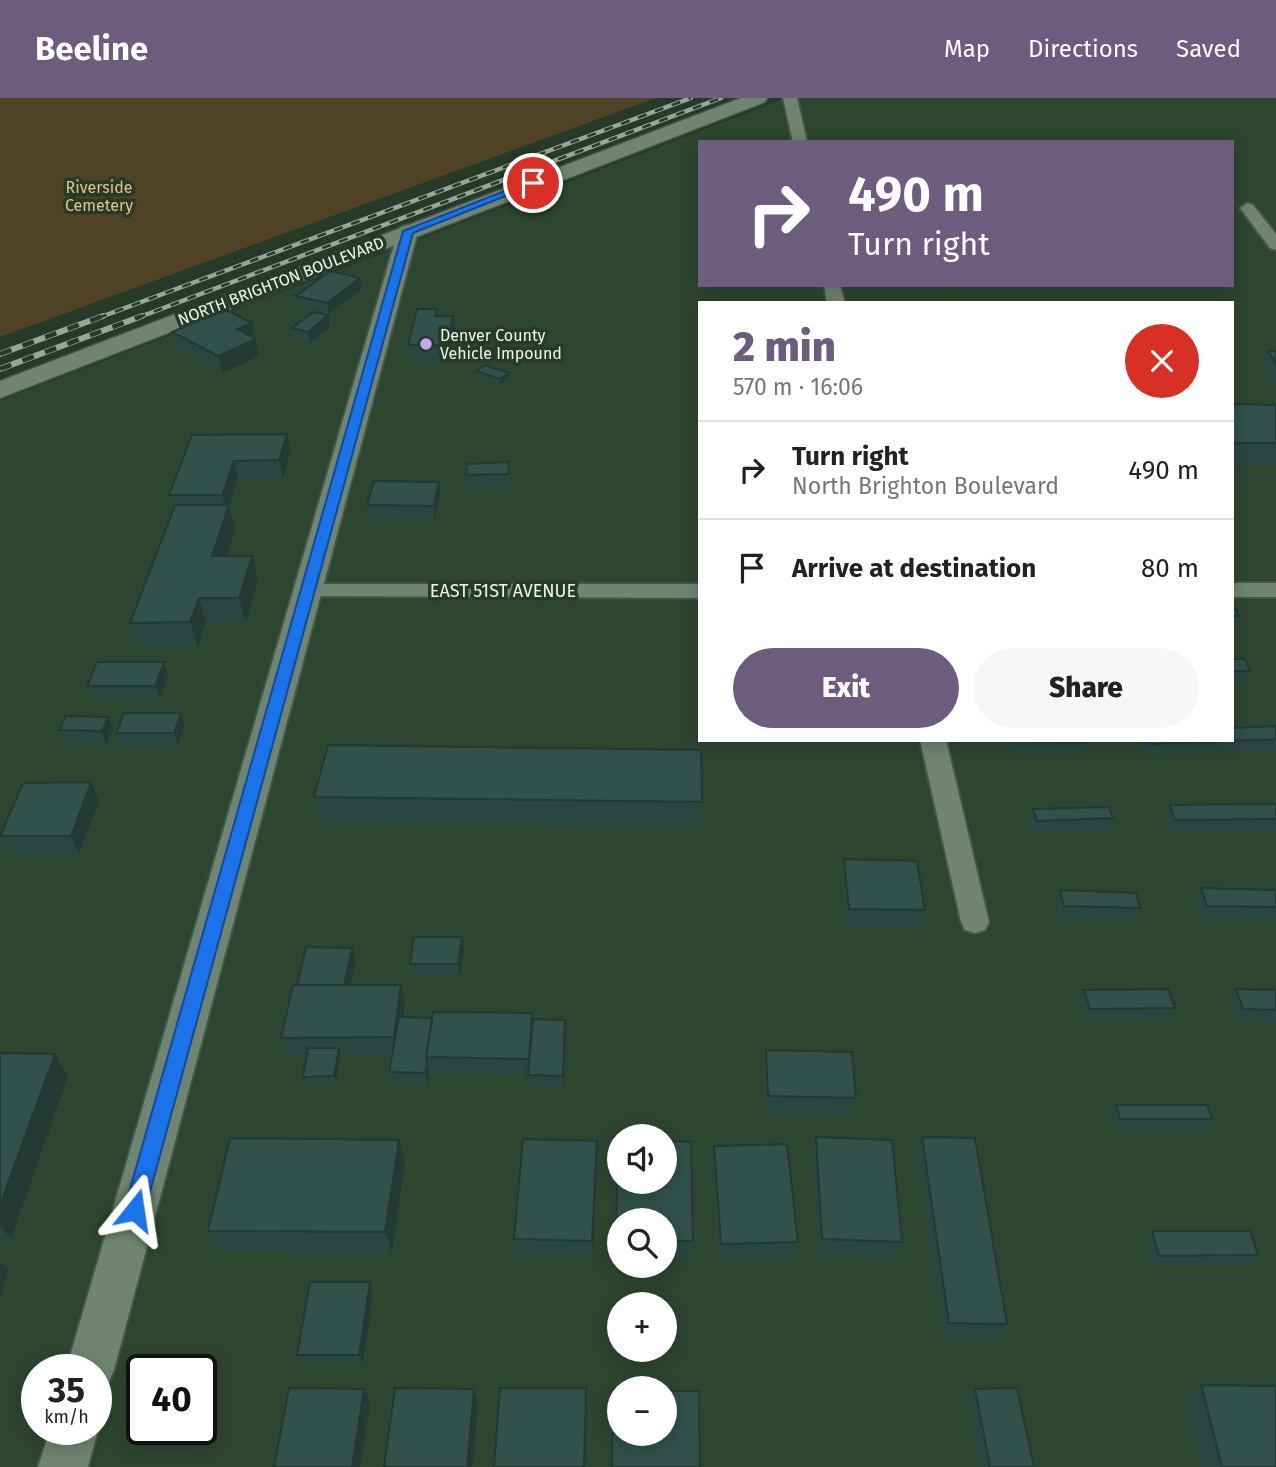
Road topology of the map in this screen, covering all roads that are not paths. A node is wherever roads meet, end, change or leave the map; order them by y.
1 (758, 98) edge
2 (790, 98) edge
3 (800, 140) edge
4 (1248, 208) dead end
5 (408, 231) junction
6 (1276, 245) edge
7 (0, 390) edge
8 (1234, 590) edge
9 (1276, 590) edge
10 (306, 591) junction
11 (698, 591) edge
12 (933, 742) edge
13 (975, 922) dead end
14 (94, 1354) edge
15 (70, 1445) edge
16 (63, 1467) edge

1 - 5 main road, NORTH BRIGHTON BOULEVARD
2 - 3 street
4 - 6 street
5 - 7 main road, NORTH BRIGHTON BOULEVARD
5 - 10 street
8 - 9 street
10 - 11 street, EAST 51ST AVENUE
10 - 14 street
12 - 13 street
15 - 16 street

